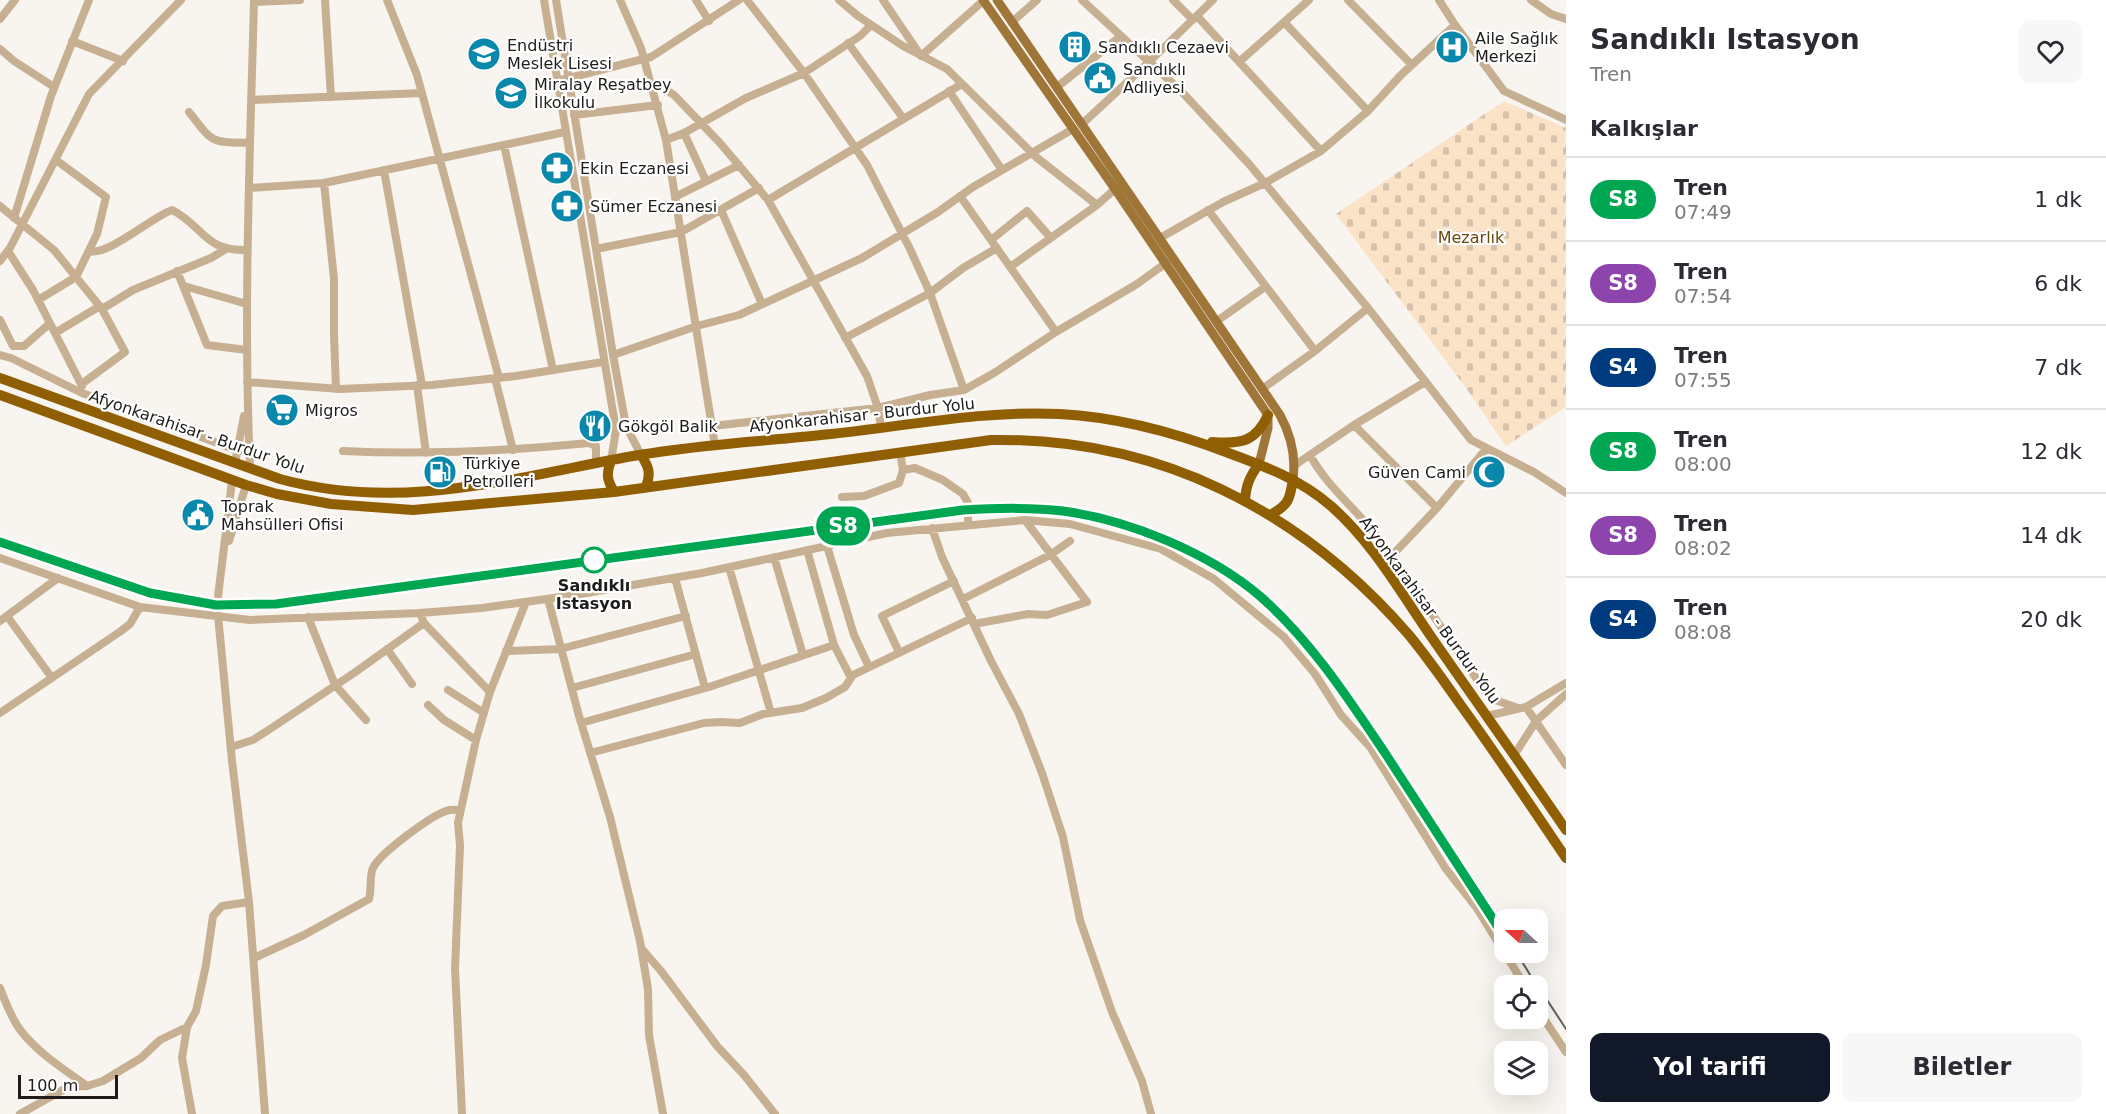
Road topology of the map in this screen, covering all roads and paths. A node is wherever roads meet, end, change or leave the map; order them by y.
1 (15, 0) edge
2 (88, 0) edge
3 (181, 0) edge
4 (300, 0) edge
5 (324, 0) edge
6 (387, 0) edge
7 (544, 0) edge
8 (556, 0) edge
9 (620, 0) edge
10 (696, 0) edge
11 (739, 0) edge
12 (747, 0) edge
13 (839, 0) edge
14 (983, 0) edge
15 (997, 0) edge
16 (1036, 0) edge
17 (1082, 0) edge
18 (1173, 0) edge
19 (1213, 0) edge
20 (1309, 0) edge
21 (1348, 0) edge
22 (1439, 0) edge
23 (1532, 0) edge
24 (254, 1) edge
25 (886, 1) edge
26 (1195, 18) junction
27 (0, 19) edge
28 (1566, 19) edge
29 (709, 21) junction
30 (1012, 22) junction
31 (1284, 22) junction
32 (871, 25) junction
33 (1455, 25) junction
34 (1120, 36) junction
35 (72, 41) junction
36 (848, 43) junction
37 (0, 49) edge
38 (921, 56) junction
39 (643, 60) junction
40 (123, 61) junction
41 (1149, 62) junction
42 (1239, 62) junction
43 (1412, 65) junction
44 (804, 73) junction
45 (568, 79) junction
46 (557, 81) junction
47 (962, 84) junction
48 (54, 87) junction
49 (653, 87) junction
50 (1057, 87) junction
51 (949, 91) junction
52 (422, 93) junction
53 (331, 97) junction
54 (251, 100) junction
55 (658, 105) junction
56 (1368, 111) junction
57 (189, 112) dead end
58 (574, 116) junction
59 (903, 118) junction
60 (1566, 120) edge
61 (700, 125) junction
62 (1077, 126) junction
63 (566, 132) junction
64 (684, 134) junction
65 (666, 140) junction
66 (250, 143) junction
67 (504, 145) junction
68 (854, 147) junction
69 (1321, 151) junction
70 (1031, 152) junction
71 (440, 158) junction
72 (56, 160) junction
73 (739, 165) junction
74 (384, 170) junction
75 (1002, 170) junction
76 (706, 181) junction
77 (324, 183) junction
78 (1265, 183) junction
79 (249, 188) junction
80 (759, 188) junction
81 (1115, 189) junction
82 (960, 196) junction
83 (675, 197) junction
84 (768, 200) junction
85 (1097, 205) junction
86 (0, 206) edge
87 (720, 210) junction
88 (1208, 210) junction
89 (14, 218) junction
90 (23, 225) junction
91 (681, 232) junction
92 (902, 233) junction
93 (1050, 237) junction
94 (1160, 238) junction
95 (991, 240) junction
96 (997, 248) junction
97 (226, 249) junction
98 (596, 249) junction
99 (247, 250) junction
100 (8, 251) junction
101 (90, 251) junction
102 (0, 261) edge
103 (1166, 263) junction
104 (1010, 267) junction
105 (177, 271) junction
106 (76, 277) junction
107 (815, 280) junction
108 (184, 286) junction
109 (1265, 287) junction
110 (930, 293) junction
111 (38, 300) junction
112 (247, 304) junction
113 (762, 304) junction
114 (101, 307) junction
115 (1368, 308) junction
116 (0, 320) edge
117 (1217, 321) junction
118 (49, 324) junction
119 (697, 326) junction
120 (1056, 332) junction
121 (55, 333) junction
122 (845, 338) junction
123 (247, 350) junction
124 (1316, 351) junction
125 (0, 355) edge
126 (613, 355) junction
127 (603, 362) junction
128 (553, 370) junction
129 (0, 378) edge
130 (497, 378) junction
131 (247, 382) junction
132 (1425, 382) junction
133 (82, 383) junction
134 (419, 385) junction
135 (336, 388) junction
136 (1262, 389) junction
137 (964, 390) junction
138 (82, 393) junction
139 (0, 395) edge
140 (247, 397) junction
141 (878, 408) junction
142 (1268, 416) junction
143 (1354, 424) junction
144 (712, 426) junction
145 (881, 428) junction
146 (1197, 441) junction
147 (715, 446) junction
148 (1486, 449) junction
149 (513, 450) junction
150 (239, 451) junction
151 (343, 451) dead end
152 (426, 453) junction
153 (900, 453) junction
154 (641, 455) junction
155 (1310, 455) junction
156 (611, 461) junction
157 (235, 463) junction
158 (597, 464) junction
159 (1259, 464) junction
160 (1295, 465) junction
161 (250, 468) junction
162 (903, 470) junction
163 (1293, 479) junction
164 (232, 480) junction
165 (246, 485) junction
166 (646, 487) junction
167 (614, 492) junction
168 (1566, 493) edge
169 (842, 497) dead end
170 (1245, 500) junction
171 (1437, 508) junction
172 (1270, 515) junction
173 (1025, 520) junction
174 (968, 524) junction
175 (932, 528) junction
176 (1070, 542) dead end
177 (826, 546) junction
178 (807, 550) junction
179 (1050, 555) junction
180 (774, 557) junction
181 (0, 558) edge
182 (223, 559) junction
183 (1387, 561) junction
184 (729, 567) junction
185 (58, 578) junction
186 (675, 578) junction
187 (954, 581) junction
188 (548, 599) junction
189 (963, 599) junction
190 (526, 602) junction
191 (140, 607) junction
192 (420, 613) junction
193 (7, 616) junction
194 (686, 616) junction
195 (218, 617) junction
196 (308, 617) junction
197 (0, 621) edge
198 (973, 621) junction
199 (424, 623) junction
200 (834, 645) junction
201 (387, 649) junction
202 (560, 649) junction
203 (506, 651) junction
204 (899, 652) junction
205 (696, 654) junction
206 (803, 655) junction
207 (869, 667) junction
208 (757, 671) junction
209 (52, 678) junction
210 (851, 678) junction
211 (1566, 683) edge
212 (412, 684) dead end
213 (335, 685) junction
214 (572, 688) junction
215 (705, 688) junction
216 (448, 690) dead end
217 (490, 692) junction
218 (1566, 694) edge
219 (428, 705) dead end
220 (1522, 707) junction
221 (0, 713) edge
222 (484, 713) junction
223 (771, 713) junction
224 (1487, 716) junction
225 (366, 720) dead end
226 (1536, 721) junction
227 (581, 723) junction
228 (476, 740) junction
229 (231, 747) junction
230 (590, 753) junction
231 (1515, 754) junction
232 (1566, 765) edge
233 (460, 810) junction
234 (1566, 830) edge
235 (1566, 858) edge
236 (249, 902) junction
237 (641, 948) junction
238 (254, 958) junction
239 (1518, 975) edge
240 (0, 988) edge
241 (1548, 1025) edge
242 (187, 1026) junction
243 (1566, 1052) edge
244 (87, 1086) junction
245 (20, 1114) edge
246 (192, 1114) edge
247 (265, 1114) edge
248 (462, 1114) edge
249 (663, 1114) edge
250 (775, 1114) edge
251 (1151, 1114) edge

1 - 27 street
2 - 35 street
3 - 40 street
4 - 24 street
5 - 53 street
6 - 52 street
7 - 46 street
8 - 45 street
9 - 39 street
10 - 29 street
11 - 29 street
12 - 44 street
13 - 32 street
14 - 38 street
14 - 62 main road
15 - 30 main road
16 - 30 street
17 - 34 street
18 - 26 street
19 - 26 street
20 - 31 street
21 - 43 street
22 - 33 street
23 - 28 street
24 - 54 street
25 - 38 street
26 - 41 street
26 - 42 street
29 - 39 street
30 - 50 main road
31 - 42 street
31 - 56 street
32 - 36 street
32 - 38 street
33 - 43 street
33 - 60 street
34 - 41 street
34 - 50 street
35 - 40 street
35 - 48 street
36 - 44 street
36 - 59 street
37 - 48 street
38 - 47 street
39 - 45 street
39 - 49 street
40 - 72 street
41 - 62 street
41 - 78 street
42 - 69 street
43 - 56 street
44 - 61 street
44 - 68 street
45 - 46 street
45 - 58 street
46 - 63 street
47 - 51 street
47 - 70 street
48 - 89 street
49 - 55 street
49 - 61 street
50 - 62 main road
51 - 59 street
51 - 75 street
52 - 53 street
52 - 71 street
53 - 54 street
54 - 66 street
55 - 58 street
55 - 65 street
56 - 69 street
57 - 66 street
58 - 98 street
59 - 68 street
61 - 64 street
61 - 73 street
62 - 70 street
62 - 81 main road
62 - 94 main road
63 - 67 street
63 - 127 street
64 - 65 street
64 - 76 street
65 - 83 street
66 - 79 street
67 - 71 street
67 - 128 street
68 - 84 street
68 - 92 street
69 - 78 street
70 - 75 street
70 - 85 street
71 - 74 street
71 - 130 street
72 - 90 street
72 - 101 street
73 - 76 street
73 - 80 street
74 - 77 street
74 - 134 street
75 - 82 street
76 - 83 street
77 - 79 street
77 - 135 street
78 - 88 street
78 - 115 street
79 - 99 street
80 - 84 street
80 - 87 street
81 - 85 street
81 - 103 main road
82 - 92 street
82 - 95 street
83 - 91 street
84 - 107 street
85 - 93 street
86 - 89 street
87 - 91 street
87 - 113 street
88 - 94 street
88 - 109 street
89 - 90 street
90 - 100 street
90 - 106 street
91 - 98 street
91 - 119 street
92 - 107 street
92 - 110 street
93 - 95 street
93 - 104 street
94 - 117 main road
95 - 96 street
96 - 104 street
96 - 110 street
97 - 99 street
97 - 101 street
97 - 105 street
98 - 126 street
99 - 112 street
100 - 102 street
100 - 111 street
101 - 106 street
103 - 120 street
103 - 142 main road
104 - 120 street
105 - 108 street
105 - 114 street
106 - 111 street
106 - 114 street
107 - 113 street
107 - 122 street
108 - 112 street
108 - 123 street
109 - 117 street
109 - 124 street
110 - 122 street
110 - 137 street
111 - 118 street
112 - 123 street
113 - 119 street
114 - 121 street
114 - 133 street
115 - 124 street
115 - 132 street
116 - 118 street
117 - 136 main road
118 - 121 street
119 - 126 street
119 - 144 street
120 - 137 street
121 - 133 street
122 - 141 street
123 - 131 street
124 - 136 street
125 - 138 street
126 - 154 street
127 - 128 street
127 - 156 street
128 - 130 street
129 - 157 highway, Afyonkarahisar - Burdur Yolu
130 - 134 street
130 - 149 street
131 - 135 street
131 - 140 street
132 - 143 street
132 - 148 street
133 - 138 street
134 - 135 street
134 - 152 street
136 - 160 main road
137 - 141 street
138 - 150 street
139 - 164 highway, Afyonkarahisar - Burdur Yolu
140 - 150 street
140 - 161 street
141 - 144 street
141 - 145 street
142 - 146 highway
142 - 159 main road
143 - 155 street
143 - 171 street
144 - 147 street
145 - 146 highway, Afyonkarahisar - Burdur Yolu
145 - 147 highway, Afyonkarahisar - Burdur Yolu
146 - 159 highway, Afyonkarahisar - Burdur Yolu
147 - 154 highway, Afyonkarahisar - Burdur Yolu
148 - 168 street
148 - 171 street
149 - 152 street
149 - 158 street
150 - 157 street
151 - 152 street
153 - 162 street
153 - 166 highway, Afyonkarahisar - Burdur Yolu
153 - 170 highway, Afyonkarahisar - Burdur Yolu
154 - 156 highway, Afyonkarahisar - Burdur Yolu
154 - 166 highway
155 - 160 street
155 - 183 street
156 - 158 highway, Afyonkarahisar - Burdur Yolu
156 - 167 highway
157 - 161 highway, Afyonkarahisar - Burdur Yolu
157 - 164 highway
158 - 161 highway, Afyonkarahisar - Burdur Yolu
159 - 163 highway, Afyonkarahisar - Burdur Yolu
159 - 170 highway
160 - 163 main road
161 - 165 highway
162 - 169 street
162 - 174 street
163 - 172 highway
163 - 183 highway, Afyonkarahisar - Burdur Yolu
164 - 165 highway, Afyonkarahisar - Burdur Yolu
164 - 182 street
165 - 167 highway, Afyonkarahisar - Burdur Yolu
165 - 182 street
166 - 167 highway, Afyonkarahisar - Burdur Yolu
170 - 172 highway, Afyonkarahisar - Burdur Yolu
171 - 183 street
172 - 235 highway, Afyonkarahisar - Burdur Yolu
173 - 174 street
173 - 179 street
173 - 239 street
174 - 175 street
175 - 177 street
175 - 187 street
176 - 179 street
177 - 178 street
177 - 207 street
178 - 180 street
178 - 200 street
179 - 189 street
179 - 198 street
180 - 184 street
180 - 206 street
181 - 185 street
182 - 195 street
183 - 220 street
183 - 224 highway, Afyonkarahisar - Burdur Yolu
184 - 186 street
184 - 208 street
185 - 191 street
185 - 193 street
186 - 188 street
186 - 194 street
187 - 189 street
187 - 204 street
188 - 190 street
188 - 202 street
189 - 198 street
190 - 192 street
190 - 203 street
191 - 195 street
191 - 209 street
192 - 196 street
192 - 199 street
193 - 197 street
193 - 209 street
194 - 202 street
194 - 205 street
195 - 196 street
195 - 229 street
196 - 213 street
198 - 204 street
198 - 251 street
199 - 201 street
199 - 217 street
200 - 206 street
200 - 210 street
201 - 212 street
201 - 213 street
202 - 203 street
202 - 214 street
203 - 217 street
204 - 207 street
205 - 214 street
205 - 215 street
206 - 208 street
207 - 210 street
208 - 215 street
208 - 223 street
209 - 221 street
210 - 223 street
211 - 220 street
213 - 225 street
213 - 229 street
214 - 227 street
215 - 227 street
216 - 222 street
217 - 222 street
218 - 226 street
219 - 228 street
220 - 224 street
220 - 226 street
222 - 228 street
223 - 230 street
224 - 231 highway, Afyonkarahisar - Burdur Yolu
226 - 231 street
226 - 232 street
227 - 230 street
228 - 233 street
229 - 236 street
230 - 237 street
231 - 234 highway, Afyonkarahisar - Burdur Yolu
233 - 238 street
233 - 248 street
236 - 238 street
236 - 242 street
237 - 249 street
237 - 250 street
238 - 247 street
240 - 244 street
241 - 243 street
242 - 244 street
242 - 246 street
244 - 245 street

